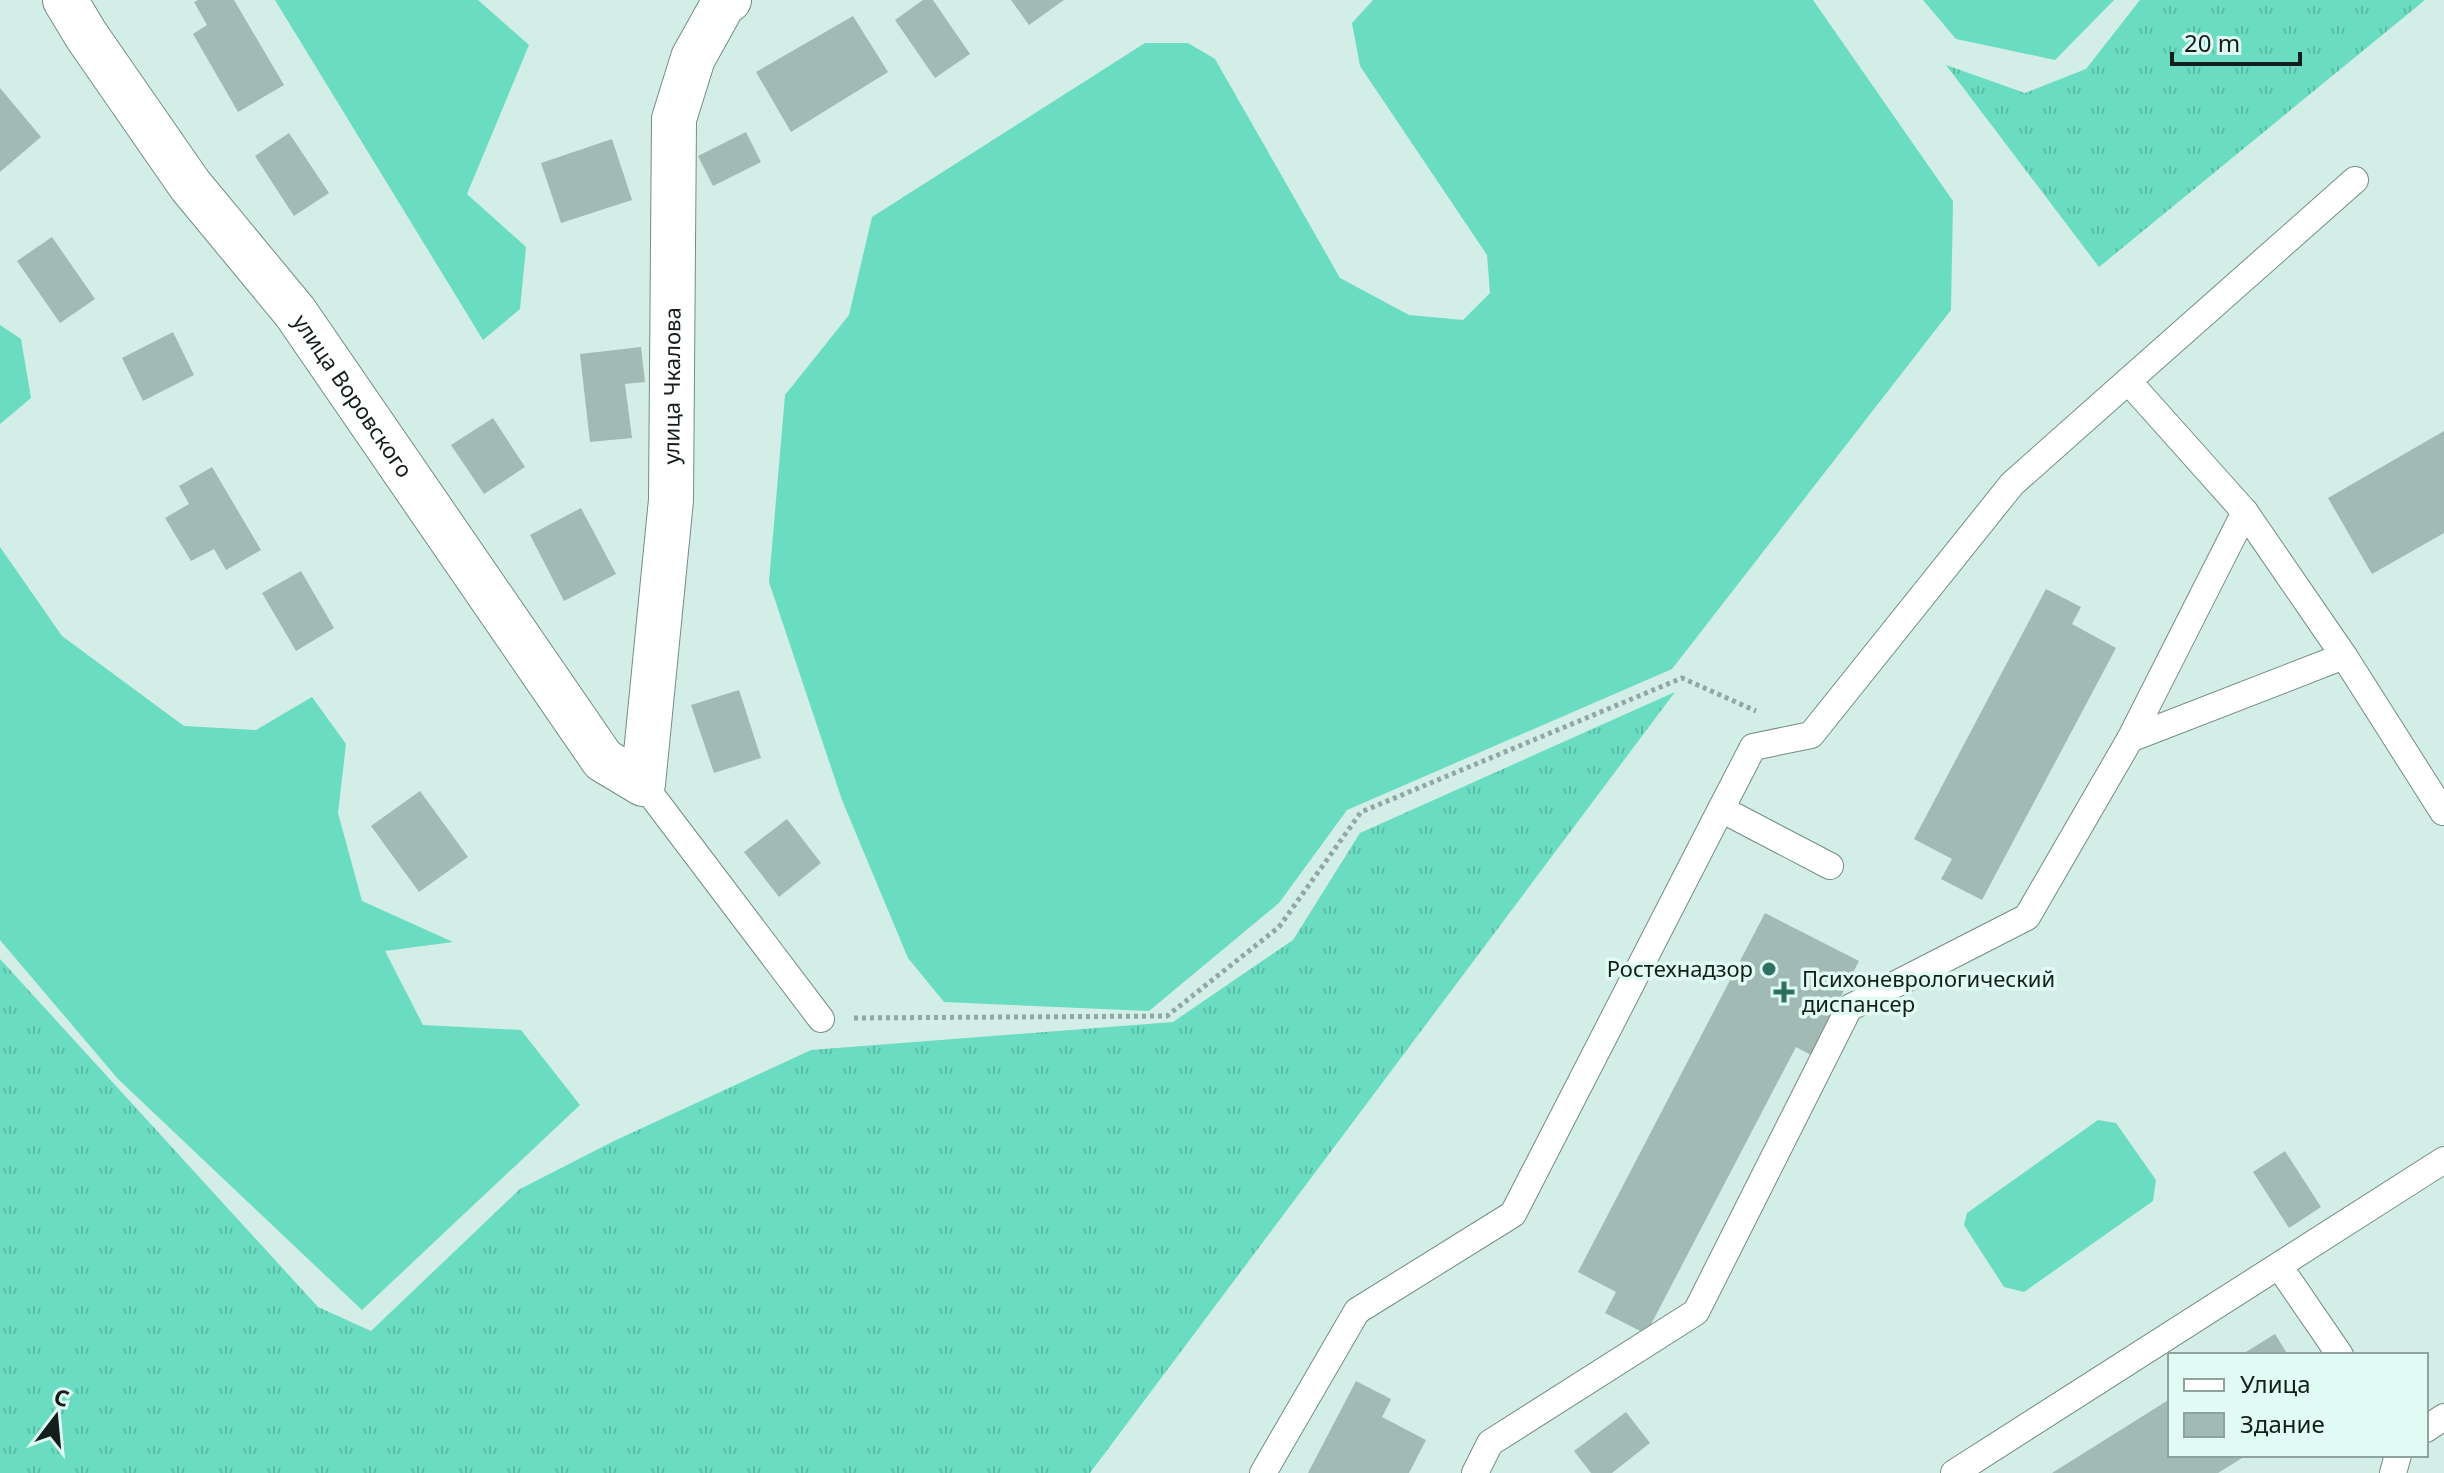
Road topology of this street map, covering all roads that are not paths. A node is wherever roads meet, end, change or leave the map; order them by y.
1 (65, 0) edge
2 (729, 0) edge
3 (2355, 180) dead end
4 (2128, 381) junction
5 (2245, 512) junction
6 (2344, 656) junction
7 (2130, 739) junction
8 (643, 784) junction
9 (1721, 809) junction
10 (2443, 812) edge
11 (1830, 866) dead end
12 (821, 1019) road end
13 (2444, 1160) edge
14 (2279, 1266) junction
15 (2339, 1353) edge
16 (1263, 1473) edge
17 (1475, 1473) edge
18 (1954, 1473) edge

1 - 8 street, улица Воровского
2 - 8 street, улица Чкалова
3 - 4 lane
4 - 5 lane
4 - 9 lane
5 - 6 lane
5 - 7 lane
6 - 7 lane
6 - 10 lane
7 - 17 lane
8 - 12 lane
9 - 11 lane
9 - 16 lane
13 - 14 lane
14 - 15 lane
14 - 18 lane

